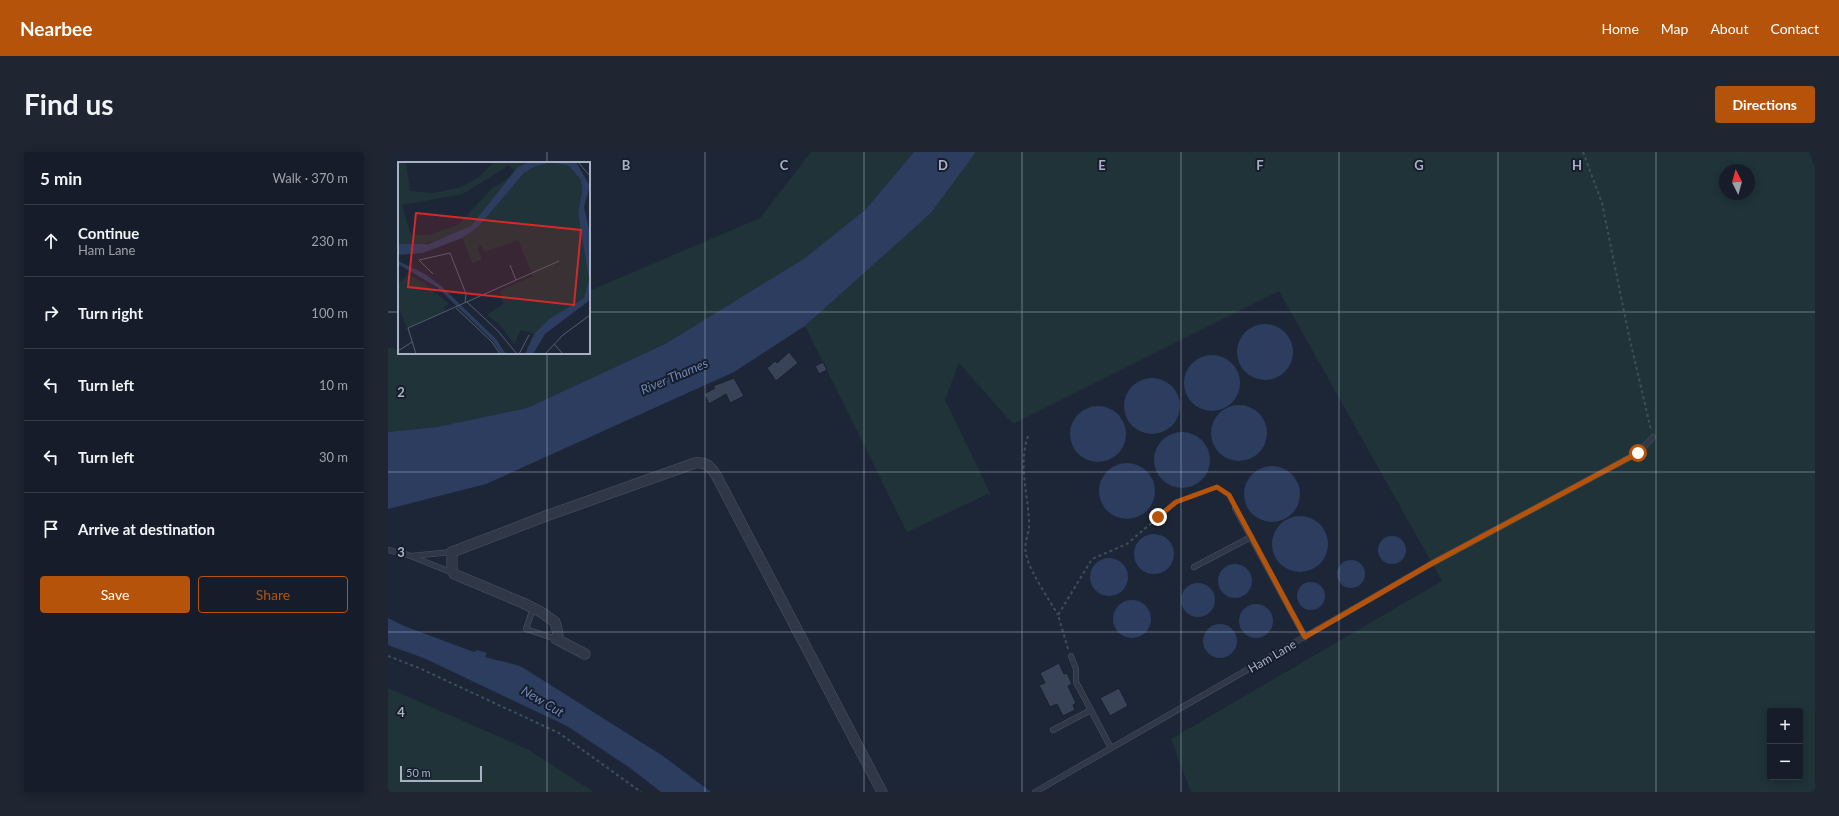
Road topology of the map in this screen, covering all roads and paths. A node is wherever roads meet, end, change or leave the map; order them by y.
1 (1583, 152) edge
2 (1028, 436) dead end
3 (1653, 437) joint
4 (1235, 508) joint
5 (1251, 537) junction
6 (388, 550) edge
7 (452, 552) junction
8 (411, 556) junction
9 (1194, 567) dead end
10 (454, 574) junction
11 (533, 608) junction
12 (1058, 615) junction
13 (1305, 637) junction
14 (556, 639) junction
15 (585, 654) dead end
16 (388, 656) edge
17 (1071, 656) joint
18 (1090, 710) junction
19 (1053, 730) dead end
20 (1111, 748) junction
21 (641, 792) edge
22 (882, 792) edge
23 (1035, 792) edge

1 - 3 path
2 - 12 path
3 - 13 lane, Ham Lane
4 - 5 lane
4 - 12 path
5 - 9 lane
5 - 13 lane
6 - 8 lane
7 - 8 lane
7 - 10 street
7 - 22 street
8 - 10 lane
10 - 11 street
11 - 14 street
11 - 14 lane
12 - 17 path
13 - 20 lane, Ham Lane
14 - 15 street
16 - 21 path
17 - 18 lane
18 - 19 lane
18 - 20 lane
20 - 23 lane, Ham Lane

